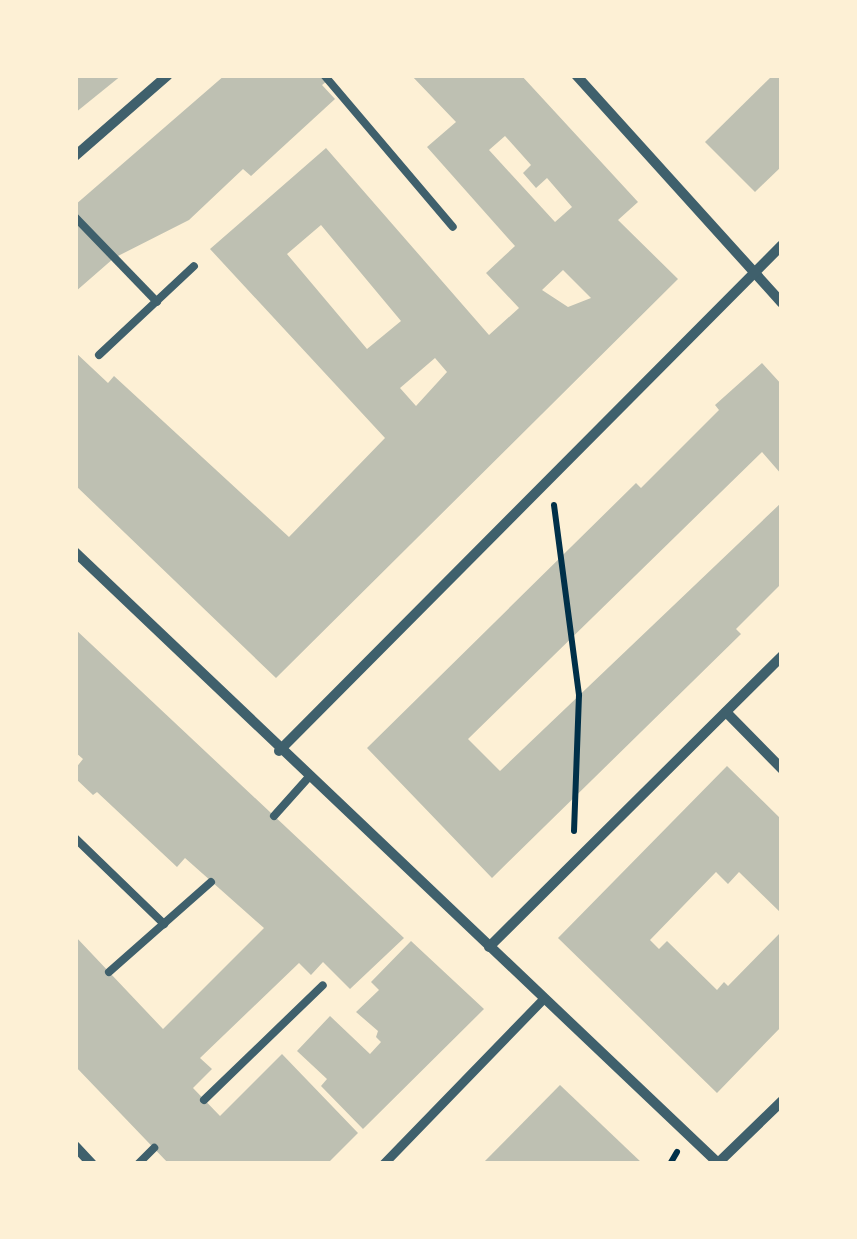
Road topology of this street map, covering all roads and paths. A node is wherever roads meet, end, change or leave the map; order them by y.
1 (168, 75) edge
2 (324, 75) edge
3 (576, 75) edge
4 (75, 156) edge
5 (75, 217) edge
6 (453, 228) dead end
7 (782, 245) edge
8 (194, 266) dead end
9 (753, 274) junction
10 (157, 302) junction
11 (782, 303) edge
12 (100, 355) dead end
13 (552, 480) junction
14 (75, 552) edge
15 (782, 656) edge
16 (726, 712) junction
17 (279, 750) junction
18 (782, 769) edge
19 (308, 778) junction
20 (274, 816) dead end
21 (75, 838) edge
22 (574, 862) junction
23 (212, 882) dead end
24 (164, 924) junction
25 (489, 947) junction
26 (109, 972) dead end
27 (324, 984) dead end
28 (543, 999) junction
29 (204, 1100) dead end
30 (782, 1101) edge
31 (75, 1146) edge
32 (154, 1148) dead end
33 (92, 1164) edge
34 (138, 1164) edge
35 (383, 1164) edge
36 (719, 1164) edge

1 - 4 street
2 - 6 lane
3 - 9 street
5 - 10 lane
7 - 9 street
8 - 10 lane
9 - 11 street
9 - 13 street
10 - 12 lane
13 - 17 street
13 - 22 path
14 - 17 street
15 - 16 street
16 - 18 street
16 - 22 street
17 - 19 street
19 - 20 lane
19 - 25 street
21 - 24 lane
22 - 25 street
23 - 24 lane
24 - 26 lane
25 - 28 street
27 - 29 lane
28 - 35 street
28 - 36 street
30 - 36 street
31 - 33 street
32 - 34 lane

